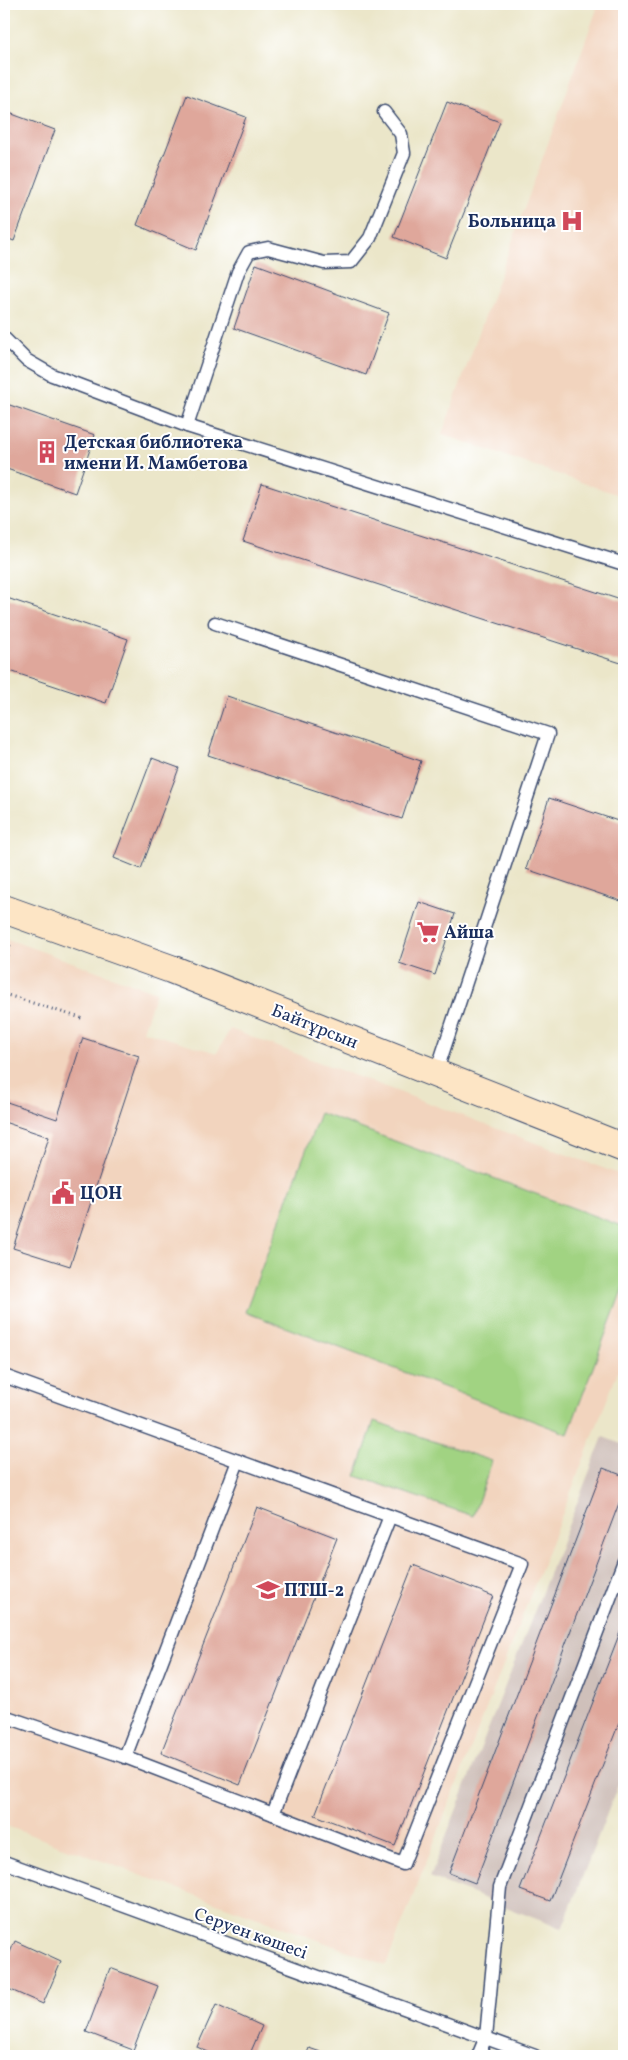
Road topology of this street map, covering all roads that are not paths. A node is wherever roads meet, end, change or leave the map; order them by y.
1 (384, 112) dead end
2 (4, 338) edge
3 (187, 426) junction
4 (624, 564) edge
5 (215, 622) dead end
6 (4, 909) edge
7 (436, 1074) junction
8 (624, 1148) edge
9 (4, 1376) edge
10 (238, 1461) junction
11 (390, 1516) junction
12 (624, 1561) edge
13 (4, 1716) edge
14 (125, 1757) junction
15 (273, 1814) junction
16 (4, 1862) edge
17 (486, 2036) junction
18 (478, 2056) edge
19 (535, 2056) edge

1 - 3 lane
2 - 3 lane
3 - 4 lane
5 - 7 lane
6 - 7 street, Байтұрсын
7 - 8 street, Байтұрсын
9 - 10 lane
10 - 11 lane
10 - 14 lane
11 - 15 lane
11 - 15 lane
12 - 17 lane
13 - 14 lane
14 - 15 lane
16 - 17 lane, Серуен көшесі
17 - 18 lane
17 - 19 lane, Серуен көшесі

